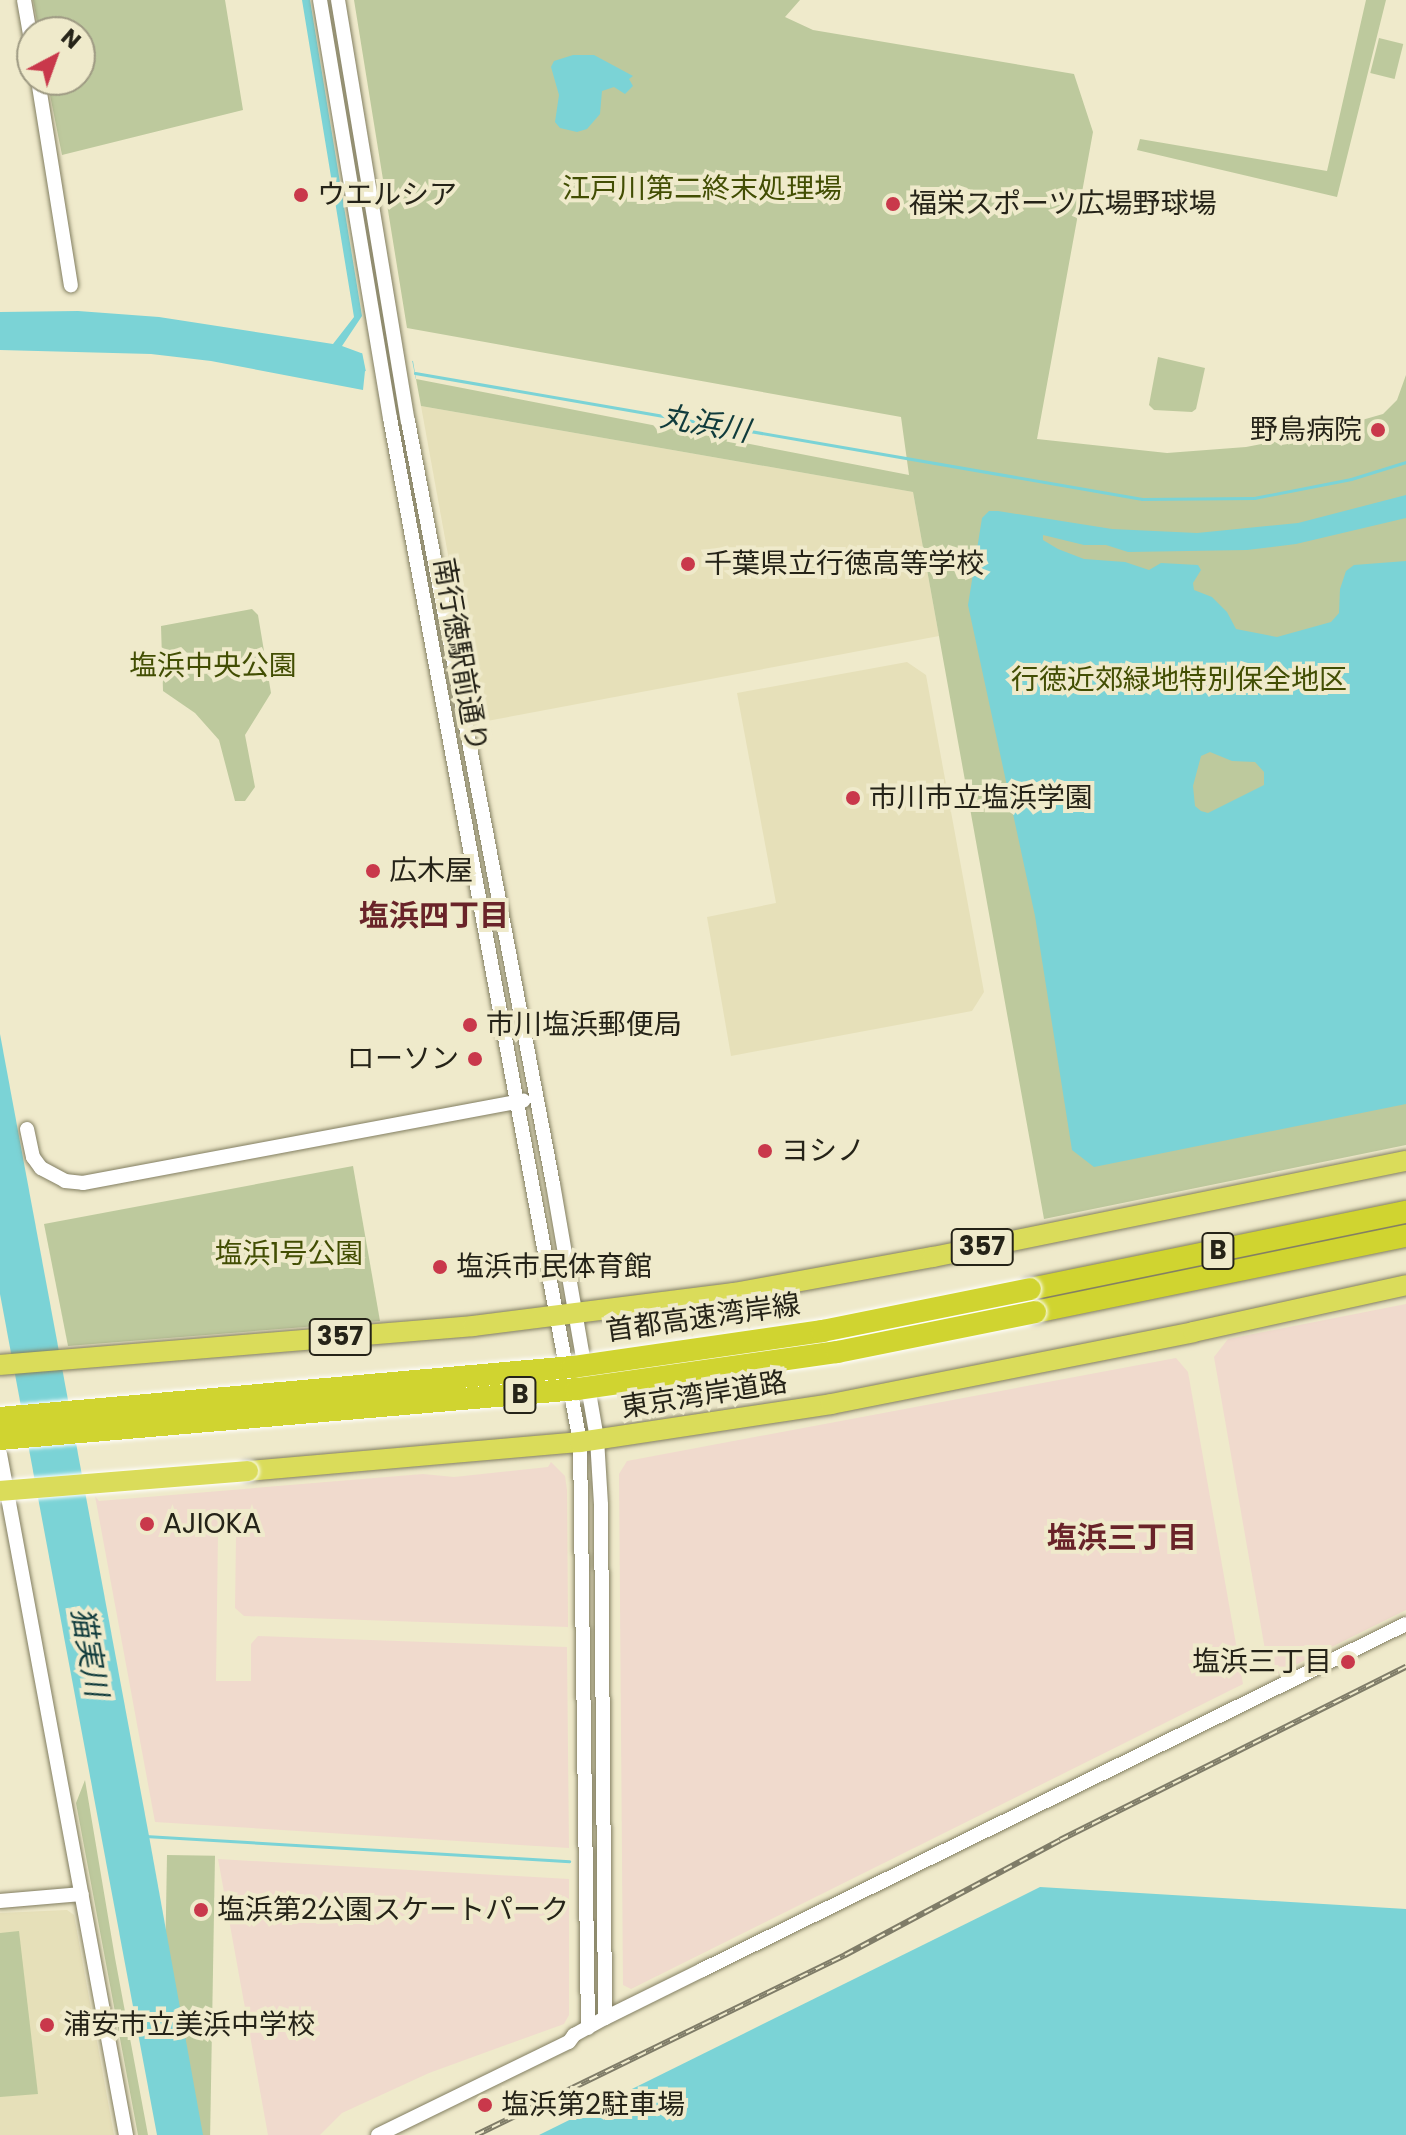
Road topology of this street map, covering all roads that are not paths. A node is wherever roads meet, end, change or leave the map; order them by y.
1 (320, 0) edge
2 (338, 0) edge
3 (41, 96) edge
4 (71, 285) dead end
5 (536, 1099) junction
6 (515, 1103) junction
7 (27, 1129) dead end
8 (1406, 1161) edge
9 (1406, 1212) edge
10 (1406, 1236) edge
11 (1406, 1285) edge
12 (565, 1316) junction
13 (0, 1365) edge
14 (0, 1418) edge
15 (0, 1439) edge
16 (588, 1440) junction
17 (0, 1454) edge
18 (0, 1491) edge
19 (1406, 1624) edge
20 (82, 1894) junction
21 (0, 1901) edge
22 (605, 2018) junction
23 (581, 2032) junction
24 (126, 2135) edge
25 (365, 2135) edge
26 (378, 2135) edge

1 - 6 street, 南行徳駅前通り
2 - 5 street, 南行徳駅前通り
3 - 4 street
5 - 6 street
5 - 12 street, 南行徳駅前通り
6 - 7 street
6 - 12 street, 南行徳駅前通り
8 - 12 highway, 357
9 - 14 highway, 首都高速湾岸線 / B, bridge
10 - 15 highway, 首都高速湾岸線 / B, bridge
11 - 16 highway, 東京湾岸道路
12 - 13 highway, 357
12 - 16 street
16 - 18 highway, 東京湾岸道路, bridge
16 - 22 street
16 - 23 street
17 - 20 street
19 - 22 street
20 - 21 street
20 - 24 street
22 - 23 street
23 - 25 street
23 - 26 street

